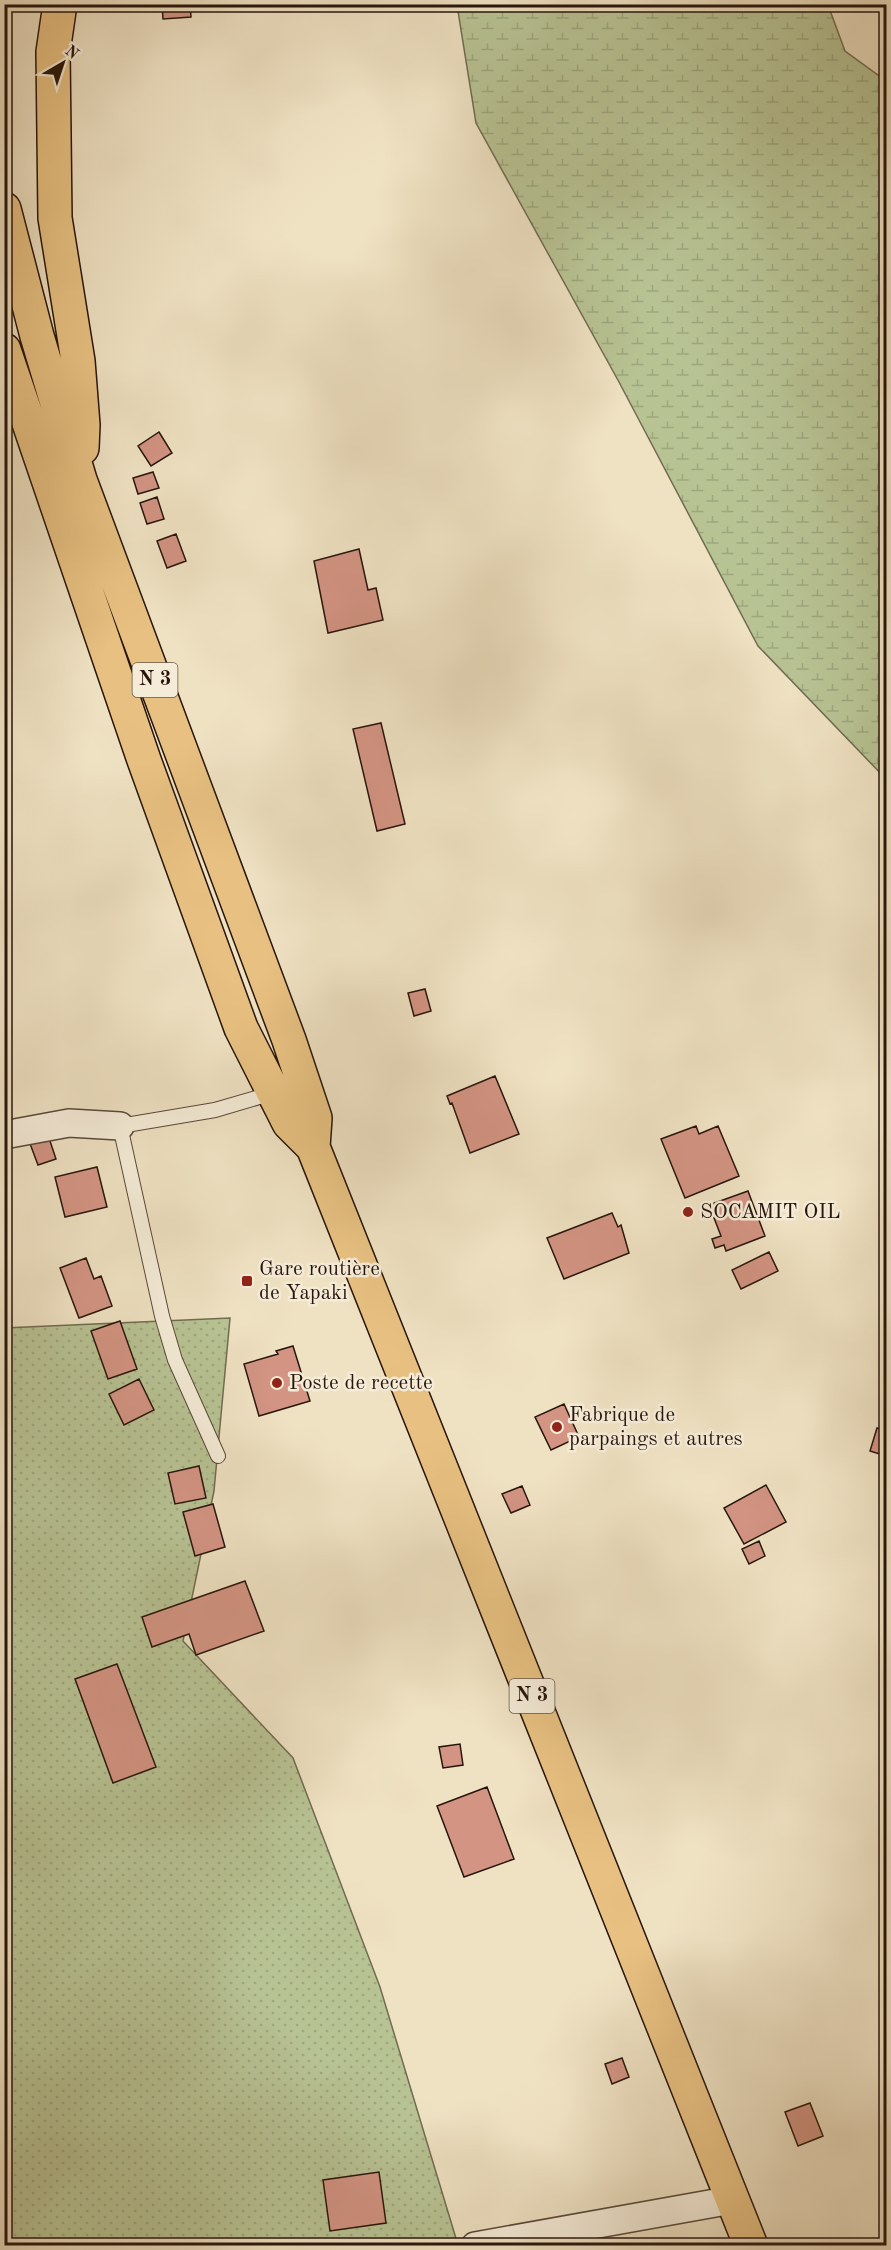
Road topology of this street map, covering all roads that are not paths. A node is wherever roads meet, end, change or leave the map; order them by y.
1 (60, 4) edge
2 (4, 209) edge
3 (4, 350) edge
4 (4, 391) edge
5 (46, 477) junction
6 (80, 480) junction
7 (273, 1093) junction
8 (120, 1126) junction
9 (4, 1135) edge
10 (313, 1147) junction
11 (219, 1456) dead end
12 (732, 2200) junction
13 (476, 2246) edge
14 (751, 2246) edge

1 - 6 highway
2 - 6 highway, N 3
3 - 5 highway, N 3
4 - 5 highway
5 - 7 highway, N 3
6 - 10 highway, N 3
7 - 8 lane
7 - 10 highway, N 3
8 - 9 street
8 - 11 lane
10 - 12 highway, N 3
12 - 13 street
12 - 14 highway, N 3

